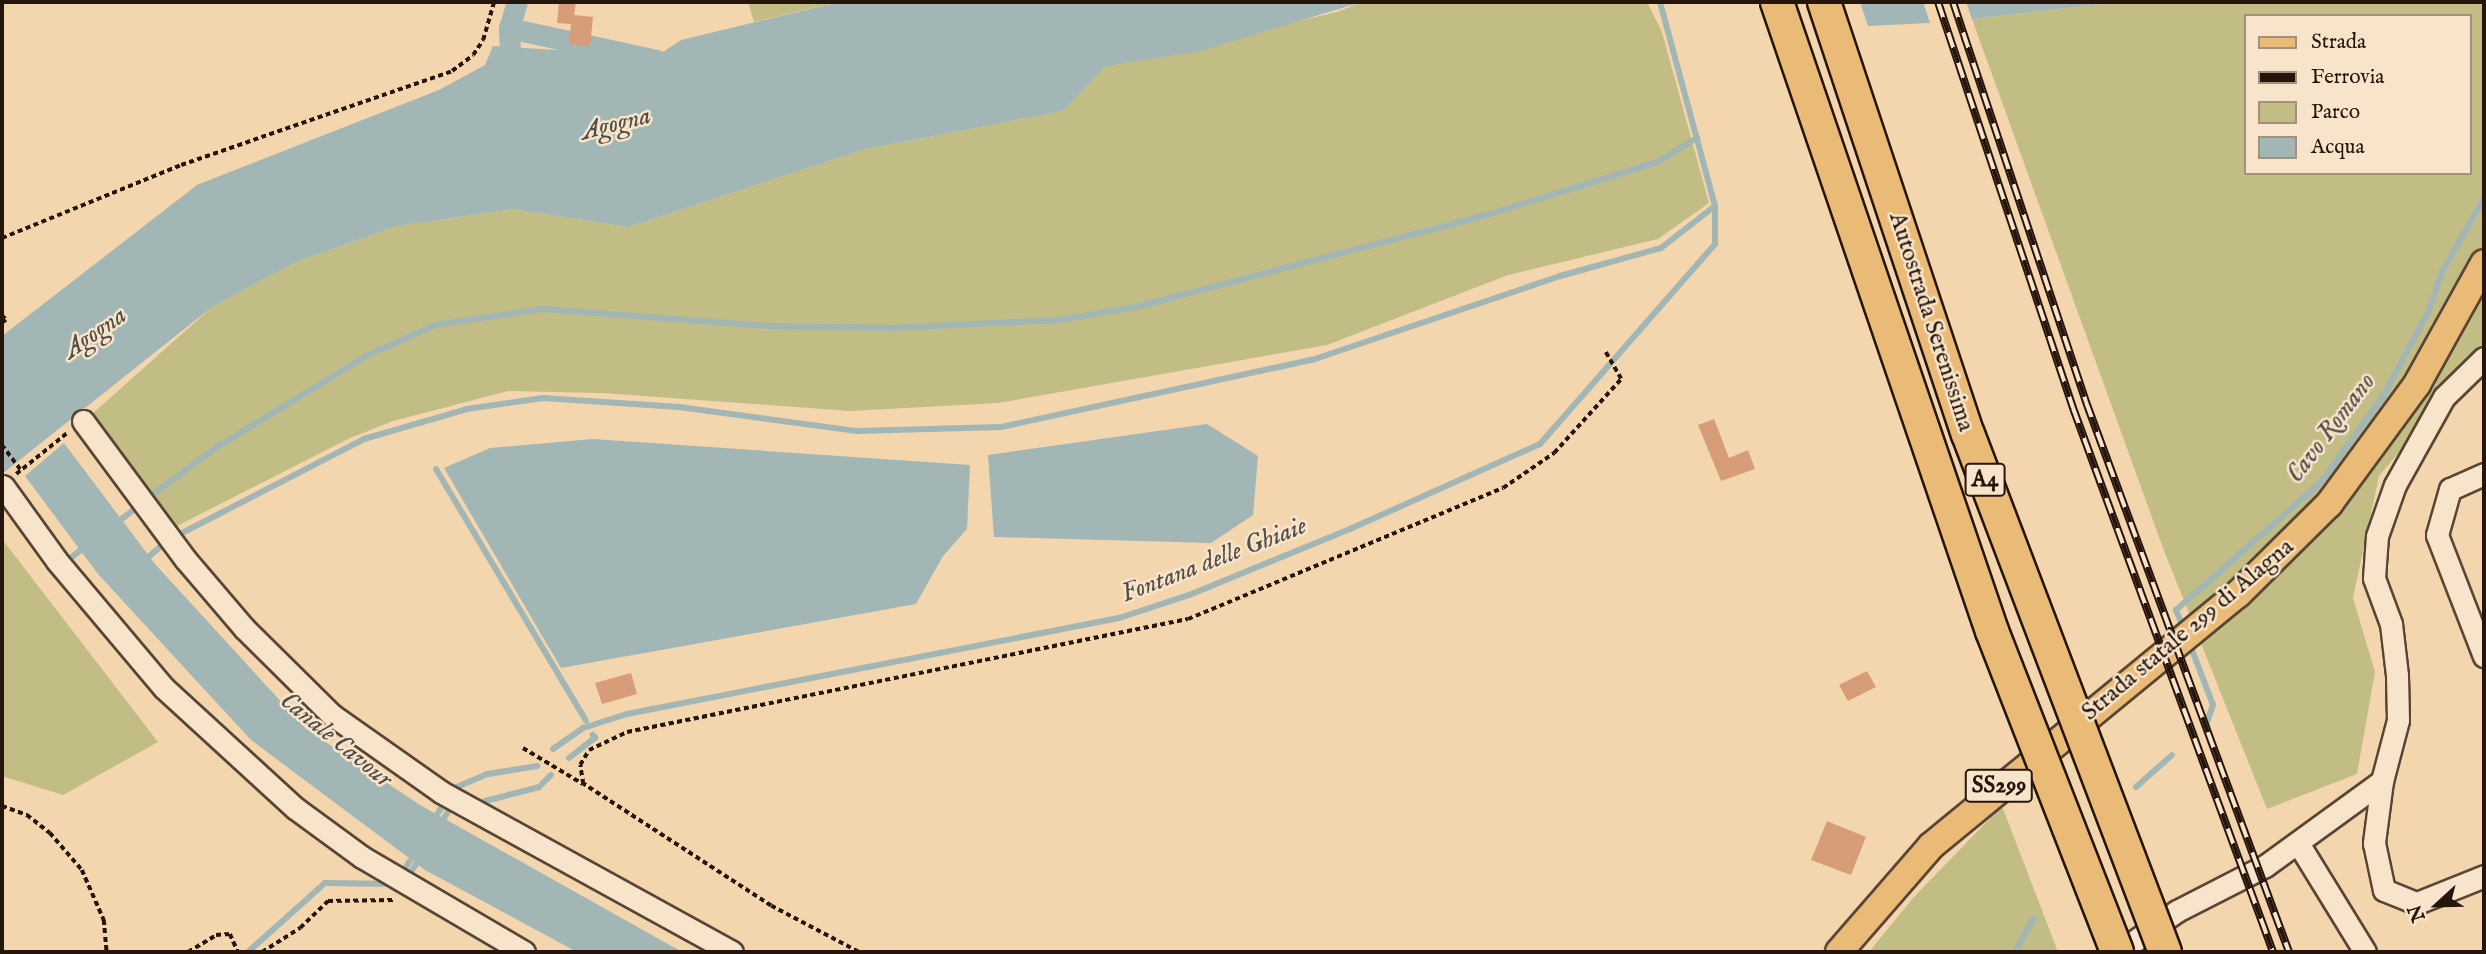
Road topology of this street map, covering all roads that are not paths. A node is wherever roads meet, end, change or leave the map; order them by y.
1 (1777, 2) edge
2 (1824, 2) edge
3 (2484, 263) edge
4 (2484, 358) edge
5 (83, 421) road end
6 (2484, 474) edge
7 (3, 486) edge
8 (2484, 656) edge
9 (2382, 781) junction
10 (2298, 843) junction
11 (2484, 876) edge
12 (2362, 949) edge
13 (524, 952) edge
14 (732, 952) edge
15 (1839, 952) edge
16 (2118, 952) edge
17 (2165, 952) edge

1 - 16 highway, Autostrada Serenissima / A4, bridge
2 - 17 highway, Autostrada Serenissima / A4, bridge
3 - 15 main road, Strada statale 299 di Alagna / SS299
4 - 9 street
5 - 14 street
6 - 8 street
7 - 13 street
9 - 10 street
9 - 11 street
10 - 12 street
10 - 16 street

